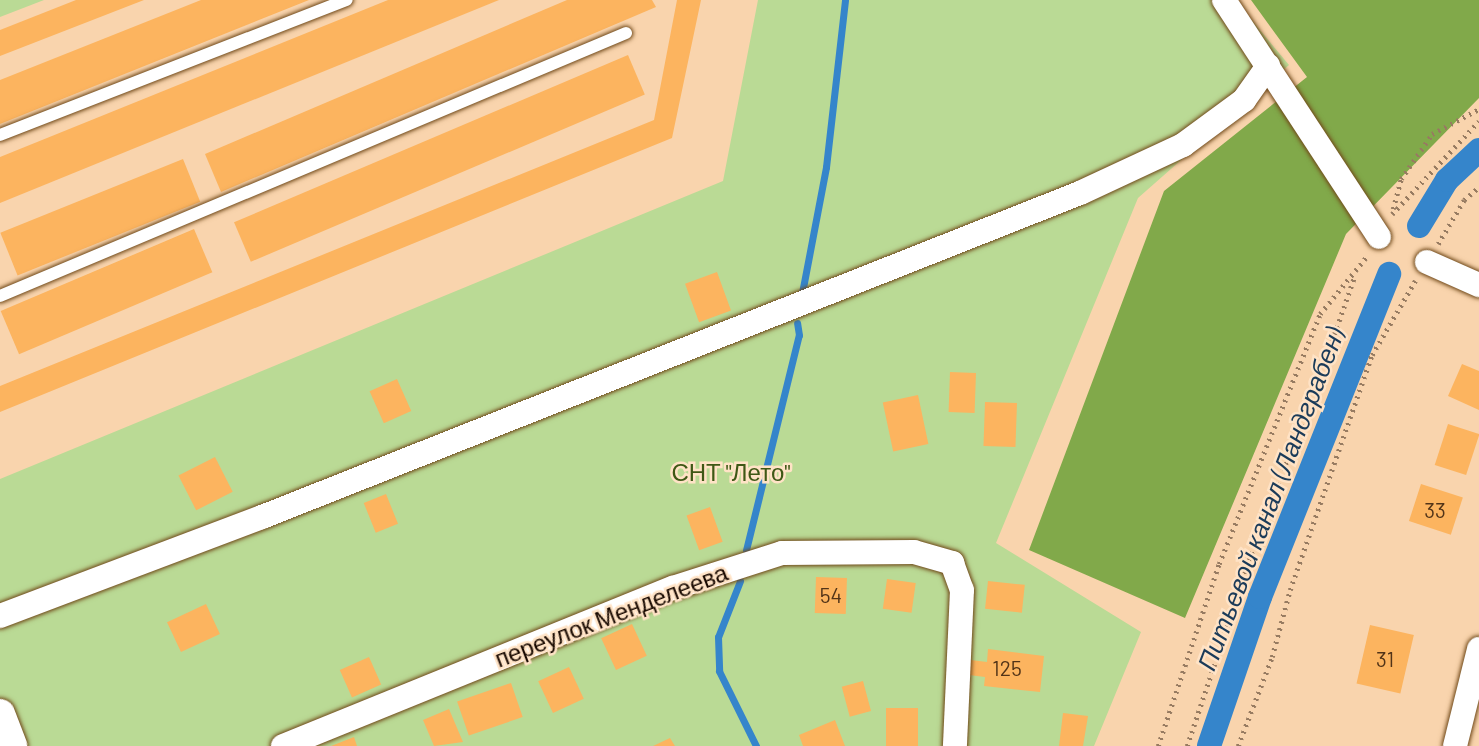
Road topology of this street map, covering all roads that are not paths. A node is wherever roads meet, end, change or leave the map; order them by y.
1 (347, 0) edge
2 (1224, 0) edge
3 (626, 33) dead end
4 (1268, 66) junction
5 (0, 135) edge
6 (1379, 237) dead end
7 (1427, 262) road end
8 (1479, 285) edge
9 (0, 296) edge
10 (0, 616) edge
11 (1479, 649) edge
12 (0, 714) edge
13 (12, 746) edge
14 (284, 746) edge
15 (954, 746) edge
16 (1455, 746) edge

1 - 5 lane
2 - 4 street
3 - 9 lane
4 - 6 street
4 - 10 street
7 - 8 street
11 - 16 street
12 - 13 street
14 - 15 street, переулок Менделеева

